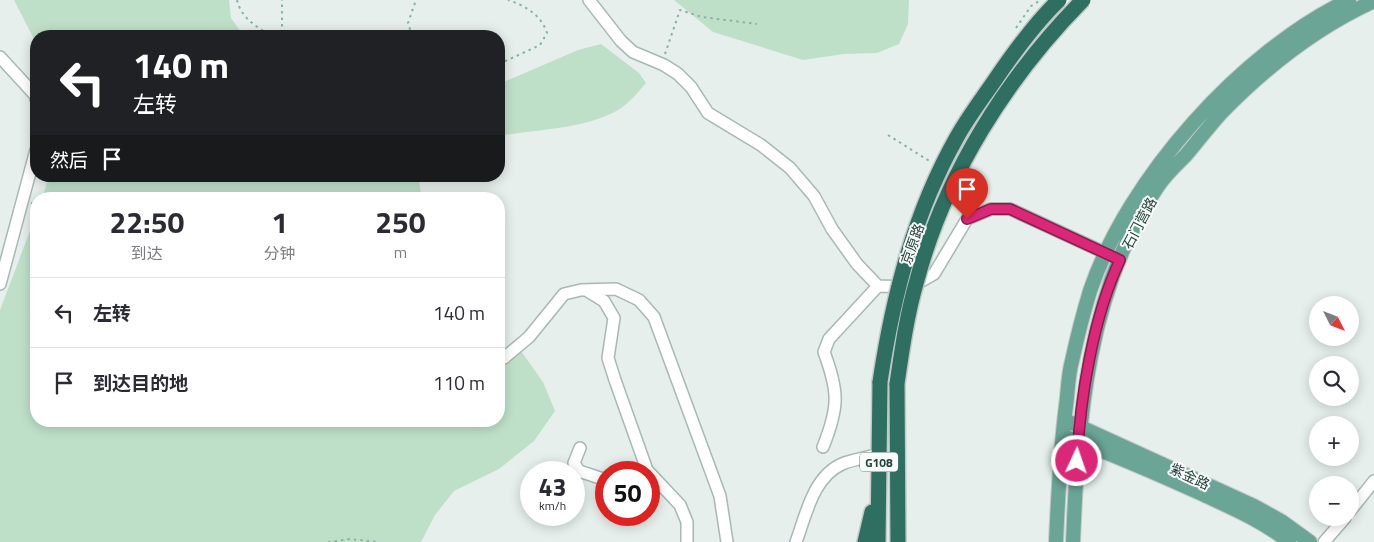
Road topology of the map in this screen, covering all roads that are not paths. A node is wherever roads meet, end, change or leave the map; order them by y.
1 (589, 0) edge
2 (1059, 0) edge
3 (1083, 0) edge
4 (1349, 0) edge
5 (1374, 1) edge
6 (0, 58) edge
7 (30, 90) edge
8 (30, 172) edge
9 (1107, 254) junction
10 (1120, 260) junction
11 (0, 284) edge
12 (878, 286) junction
13 (586, 290) junction
14 (505, 357) edge
15 (1064, 419) junction
16 (1079, 426) junction
17 (1061, 435) junction
18 (1078, 442) junction
19 (823, 447) dead end
20 (580, 448) dead end
21 (879, 454) junction
22 (639, 461) edge
23 (595, 476) edge
24 (879, 479) junction
25 (1374, 481) edge
26 (660, 487) edge
27 (1359, 500) edge
28 (1338, 526) edge
29 (687, 542) edge
30 (727, 542) edge
31 (796, 542) edge
32 (865, 542) edge
33 (878, 542) edge
34 (898, 542) edge
35 (1056, 542) edge
36 (1072, 542) edge
37 (1289, 542) edge
38 (1310, 542) edge
39 (1324, 542) edge

1 - 12 street
2 - 21 highway, 京原路 / G108, bridge
3 - 34 highway, 京原路 / G108, bridge
4 - 9 main road, 石门营路
5 - 10 main road, 石门营路
6 - 7 street
8 - 11 street
9 - 10 street
9 - 12 street
9 - 15 main road, 石门营路
10 - 16 main road, 石门营路
12 - 19 street
13 - 14 street
13 - 22 street
13 - 30 street
15 - 16 main road, 紫金路
15 - 17 main road, 石门营路
16 - 18 main road, 石门营路
16 - 38 main road, 紫金路
17 - 18 main road, 紫金路
17 - 35 main road, 石门营路
18 - 36 main road, 石门营路
18 - 37 main road, 紫金路
20 - 23 street
21 - 24 highway, 京原路 / G108
21 - 31 street
24 - 32 highway
24 - 33 highway, 京原路 / G108
25 - 27 street
26 - 29 street
28 - 39 street

